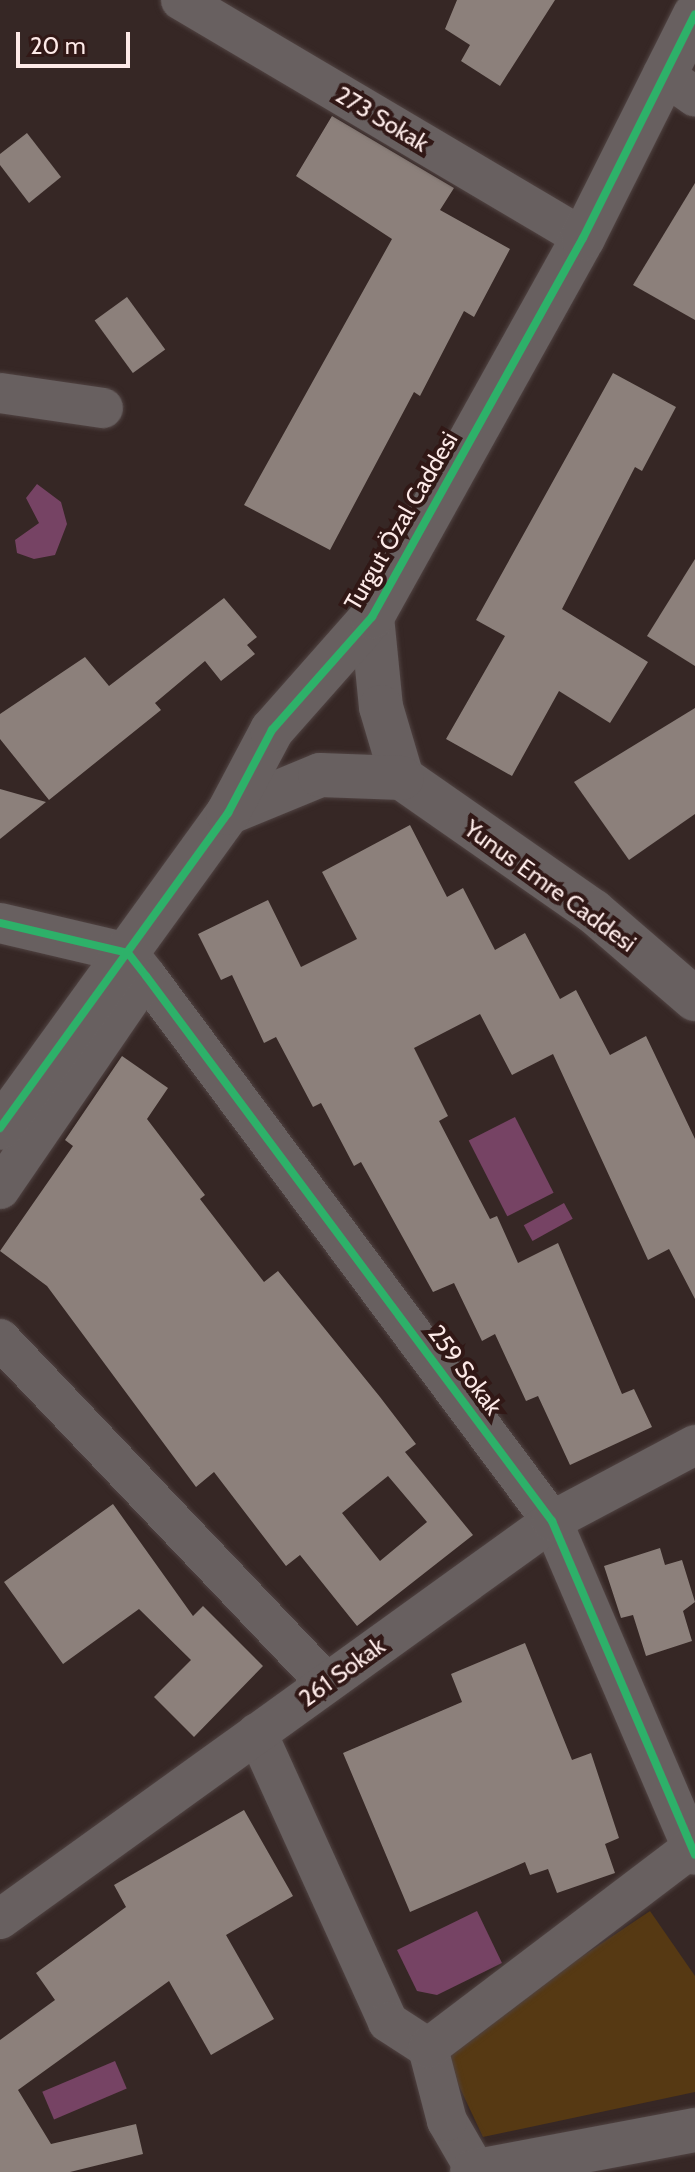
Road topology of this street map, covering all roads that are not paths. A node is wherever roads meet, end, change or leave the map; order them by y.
1 (181, 0) edge
2 (695, 14) edge
3 (679, 85) edge
4 (583, 238) junction
5 (0, 393) edge
6 (103, 408) dead end
7 (372, 617) junction
8 (402, 778) junction
9 (228, 813) junction
10 (0, 923) edge
11 (137, 964) junction
12 (695, 999) edge
13 (0, 1128) edge
14 (0, 1189) edge
15 (0, 1339) edge
16 (695, 1445) edge
17 (552, 1521) junction
18 (326, 1683) junction
19 (257, 1733) junction
20 (694, 1849) edge
21 (0, 1919) edge
22 (428, 2048) junction
23 (695, 2130) edge
24 (474, 2172) edge

1 - 4 street, 273 Sokak
2 - 3 street, Turgut Özal Caddesi
3 - 4 street, Turgut Özal Caddesi
4 - 7 street, Turgut Özal Caddesi
5 - 6 street
7 - 8 street
7 - 9 street, Turgut Özal Caddesi
8 - 9 street
8 - 12 street, Yunus Emre Caddesi
9 - 11 street, Turgut Özal Caddesi
10 - 11 street
11 - 13 street, Turgut Özal Caddesi
11 - 14 street
11 - 17 street, 259 Sokak
15 - 18 street
16 - 17 street, 261 Sokak
17 - 18 street, 261 Sokak
17 - 20 street, 259 Sokak
18 - 19 street, 261 Sokak
19 - 21 street, 261 Sokak
19 - 22 street
20 - 22 street
22 - 24 street
23 - 24 street

